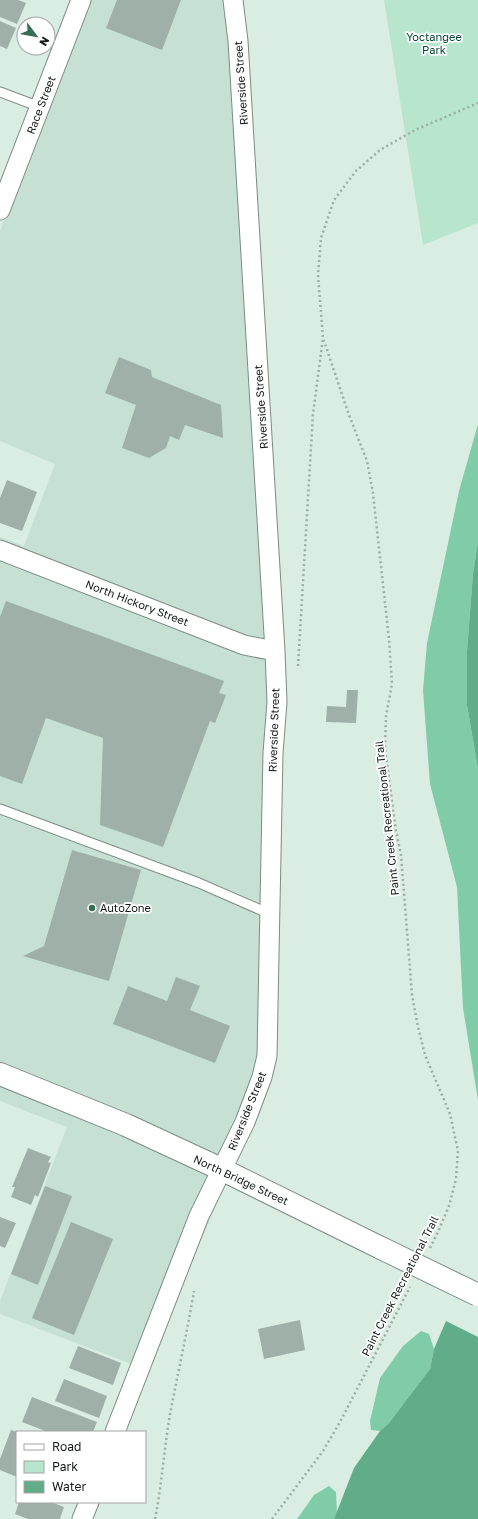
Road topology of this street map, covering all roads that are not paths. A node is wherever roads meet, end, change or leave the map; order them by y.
1 (81, 0) edge
2 (233, 0) edge
3 (240, 0) edge
4 (238, 41) junction
5 (0, 92) edge
6 (40, 107) junction
7 (0, 210) edge
8 (0, 550) edge
9 (275, 651) junction
10 (0, 809) edge
11 (270, 914) junction
12 (0, 1074) edge
13 (223, 1170) junction
14 (478, 1295) edge
15 (115, 1431) edge
16 (89, 1503) edge
17 (82, 1519) edge

1 - 6 street, Race Street
2 - 4 street, Riverside Street
3 - 4 lane
4 - 9 street, Riverside Street
5 - 6 lane
6 - 7 street, Race Street
8 - 9 street, North Hickory Street
9 - 11 street, Riverside Street
10 - 11 lane
11 - 13 street, Riverside Street
12 - 13 main road, North Bridge Street
13 - 14 main road, North Bridge Street, bridge
13 - 15 street, Riverside Street
16 - 17 street

